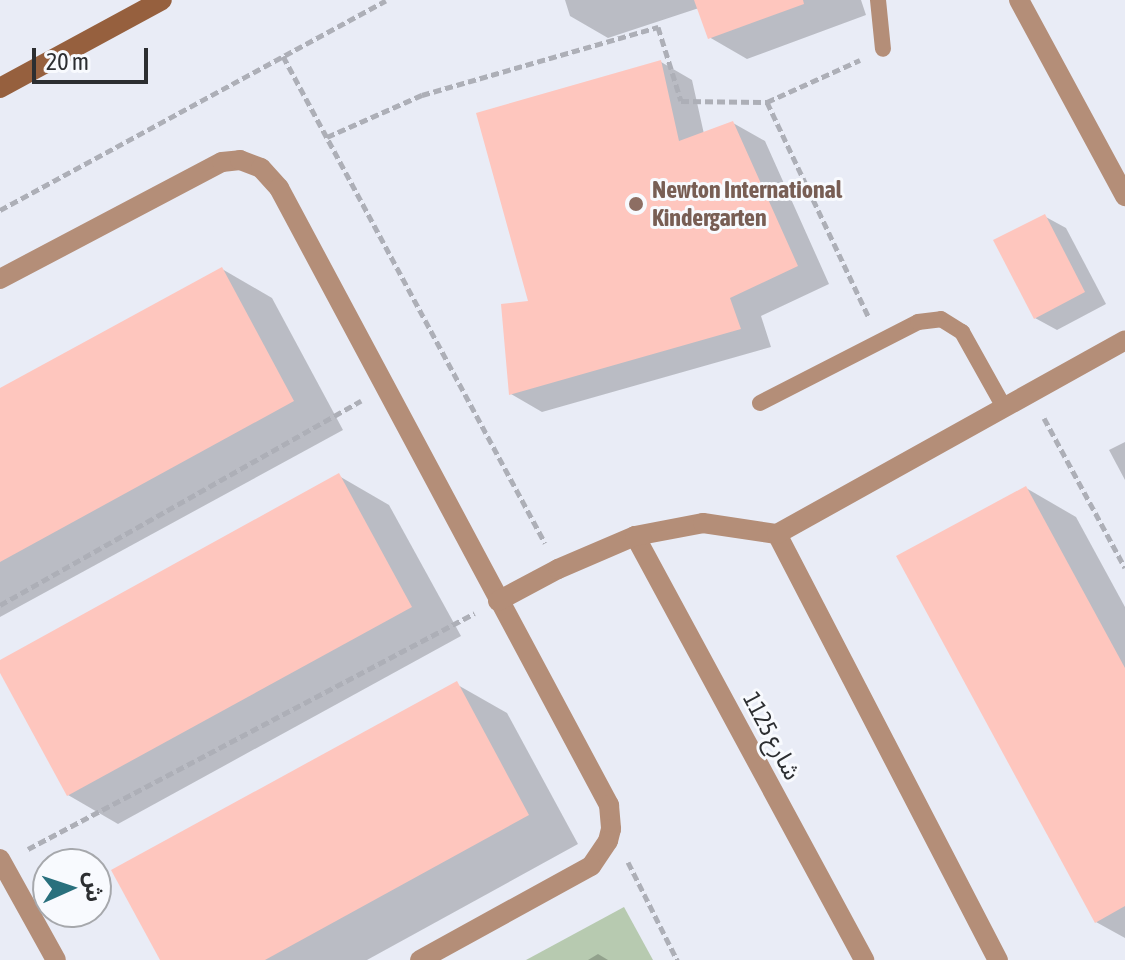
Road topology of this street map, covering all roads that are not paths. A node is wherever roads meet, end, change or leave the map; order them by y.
1 (162, 0) edge
2 (878, 0) edge
3 (1019, 0) edge
4 (883, 49) road end
5 (0, 88) edge
6 (1125, 196) edge
7 (0, 279) edge
8 (1125, 340) edge
9 (760, 403) dead end
10 (1004, 407) junction
11 (777, 534) junction
12 (635, 536) junction
13 (498, 601) junction
14 (1, 862) edge
15 (56, 960) edge
16 (420, 960) edge
17 (864, 960) edge
18 (998, 960) edge

1 - 5 street
2 - 4 lane
3 - 6 street
7 - 13 street
8 - 10 street
9 - 10 lane
10 - 11 street
11 - 12 street
11 - 18 street
12 - 13 street
12 - 17 street, شارع 1125
13 - 16 street
14 - 15 street

